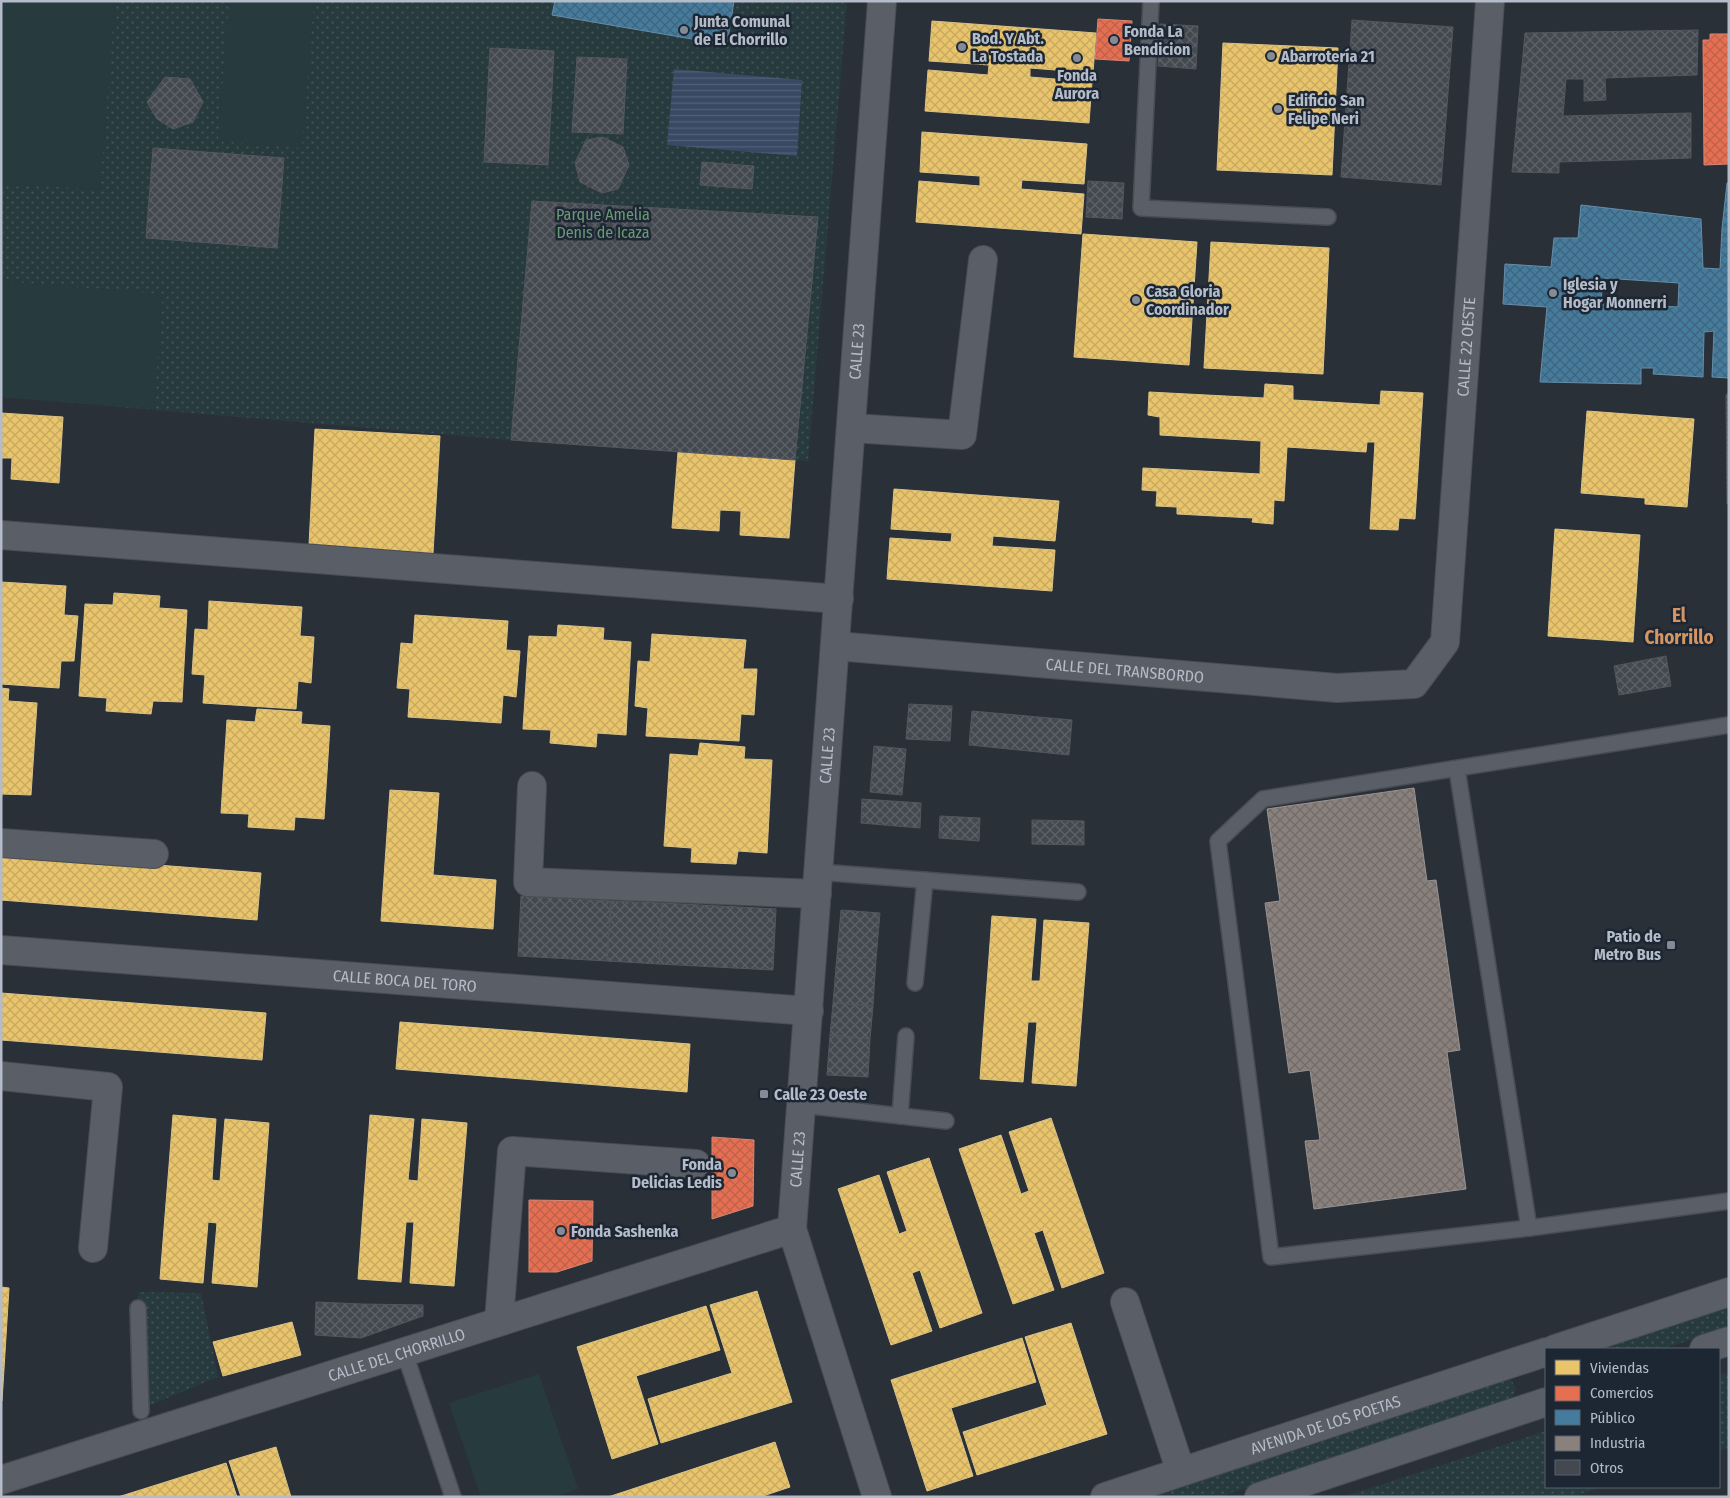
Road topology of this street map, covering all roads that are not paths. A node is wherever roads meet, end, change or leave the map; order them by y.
1 (882, 1) edge
2 (1152, 1) edge
3 (1490, 1) edge
4 (1328, 217) dead end
5 (983, 260) dead end
6 (852, 428) junction
7 (1, 534) edge
8 (839, 599) junction
9 (836, 646) junction
10 (1414, 684) joint
11 (1729, 725) edge
12 (1457, 769) junction
13 (532, 786) dead end
14 (1, 843) edge
15 (154, 854) dead end
16 (925, 880) junction
17 (818, 883) junction
18 (1078, 892) dead end
19 (1, 950) edge
20 (916, 984) dead end
21 (809, 1011) junction
22 (906, 1036) dead end
23 (1, 1076) edge
24 (802, 1105) junction
25 (900, 1116) junction
26 (946, 1120) dead end
27 (696, 1164) dead end
28 (1729, 1201) edge
29 (1529, 1228) junction
30 (792, 1229) junction
31 (93, 1248) dead end
32 (1729, 1292) edge
33 (1124, 1302) dead end
34 (138, 1308) dead end
35 (498, 1321) junction
36 (1729, 1341) edge
37 (1560, 1348) edge
38 (1707, 1348) edge
39 (404, 1351) junction
40 (1545, 1353) edge
41 (1545, 1402) edge
42 (140, 1411) dead end
43 (1180, 1472) junction
44 (1, 1480) edge
45 (453, 1497) edge
46 (877, 1497) edge
47 (1104, 1497) edge
48 (1259, 1497) edge

1 - 6 street, CALLE 23
2 - 4 lane
3 - 10 street, CALLE 22 OESTE
5 - 6 street
6 - 8 street, CALLE 23
7 - 8 street
8 - 9 street, CALLE 23
9 - 10 street, CALLE DEL TRANSBORDO
9 - 17 street, CALLE 23
11 - 12 lane
12 - 29 lane
12 - 29 lane
13 - 17 street
14 - 15 street
16 - 17 lane
16 - 18 lane
16 - 20 lane
17 - 21 street, CALLE 23
19 - 21 street, CALLE BOCA DEL TORO
21 - 24 street, CALLE 23
22 - 25 lane
23 - 31 street
24 - 25 lane
24 - 30 street, CALLE 23
25 - 26 lane
27 - 35 street
28 - 29 lane
30 - 35 street, CALLE DEL CHORRILLO
30 - 46 street, CALLE 23
32 - 37 street, AVENIDA DE LOS POETAS
33 - 43 street
34 - 42 lane
35 - 39 street, CALLE DEL CHORRILLO
36 - 38 street
39 - 44 street, CALLE DEL CHORRILLO
39 - 45 lane
40 - 43 street, AVENIDA DE LOS POETAS
41 - 48 street
43 - 47 street, AVENIDA DE LOS POETAS

